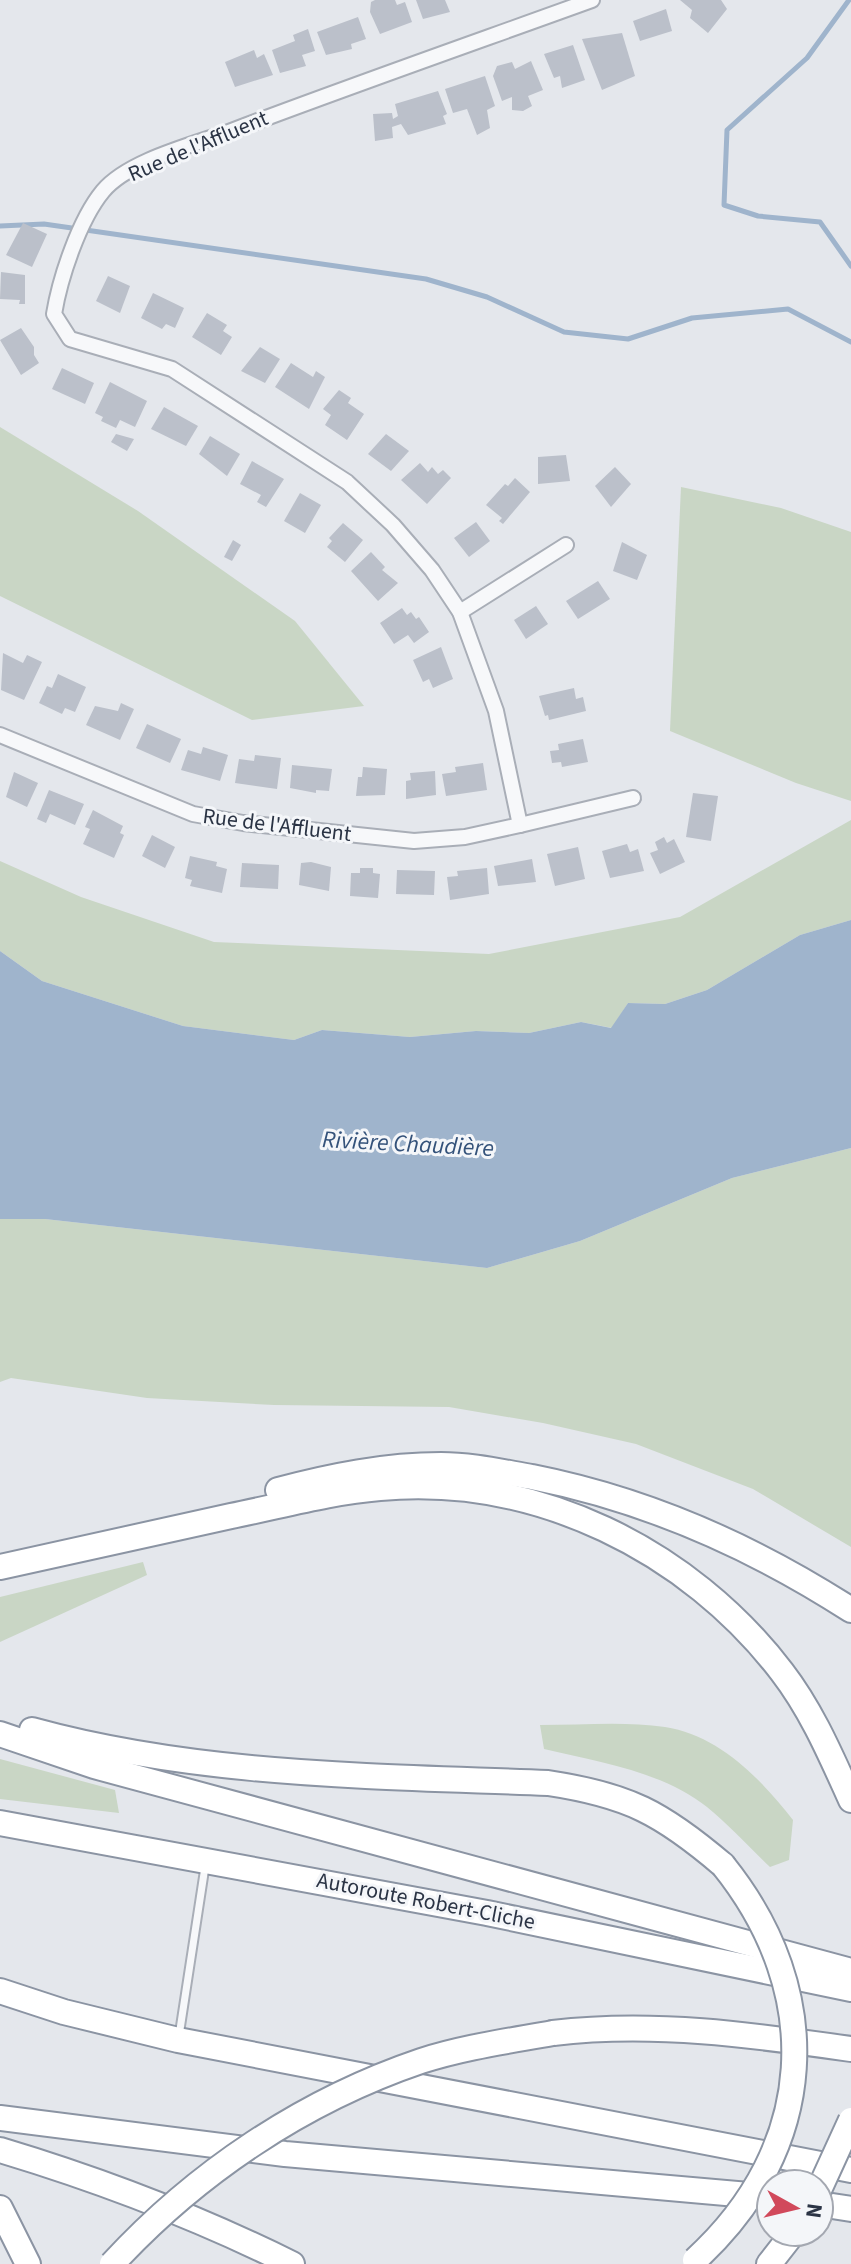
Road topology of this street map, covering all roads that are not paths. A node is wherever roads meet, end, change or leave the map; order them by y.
1 (592, 0) edge
2 (566, 545) dead end
3 (460, 612) junction
4 (0, 735) edge
5 (633, 798) dead end
6 (520, 825) junction
7 (0, 1567) edge
8 (851, 1610) edge
9 (0, 1719) edge
10 (0, 1734) edge
11 (851, 1800) edge
12 (0, 1823) edge
13 (206, 1861) junction
14 (851, 1971) edge
15 (851, 1989) edge
16 (4, 1992) edge
17 (178, 2040) junction
18 (851, 2049) edge
19 (0, 2118) edge
20 (851, 2120) edge
21 (0, 2150) edge
22 (829, 2168) edge
23 (851, 2170) edge
24 (755, 2196) edge
25 (0, 2208) edge
26 (0, 2223) edge
27 (782, 2248) edge
28 (692, 2262) edge
29 (15, 2264) edge
30 (28, 2264) edge
31 (112, 2264) edge
32 (292, 2264) edge
33 (769, 2264) edge

1 - 3 street, Rue de l'Affluent
2 - 3 street
3 - 6 street, Rue de l'Affluent
4 - 6 street, Rue de l'Affluent
5 - 6 street, Rue de l'Affluent
7 - 8 highway
7 - 11 highway
9 - 28 highway, bridge
10 - 14 highway
12 - 13 highway, Autoroute Robert-Cliche
13 - 15 highway, Autoroute Robert-Cliche
13 - 17 lane
16 - 17 highway
17 - 23 highway
18 - 31 highway, bridge
19 - 24 highway
20 - 22 highway, bridge
21 - 32 highway
25 - 30 highway
26 - 29 highway
27 - 33 highway

